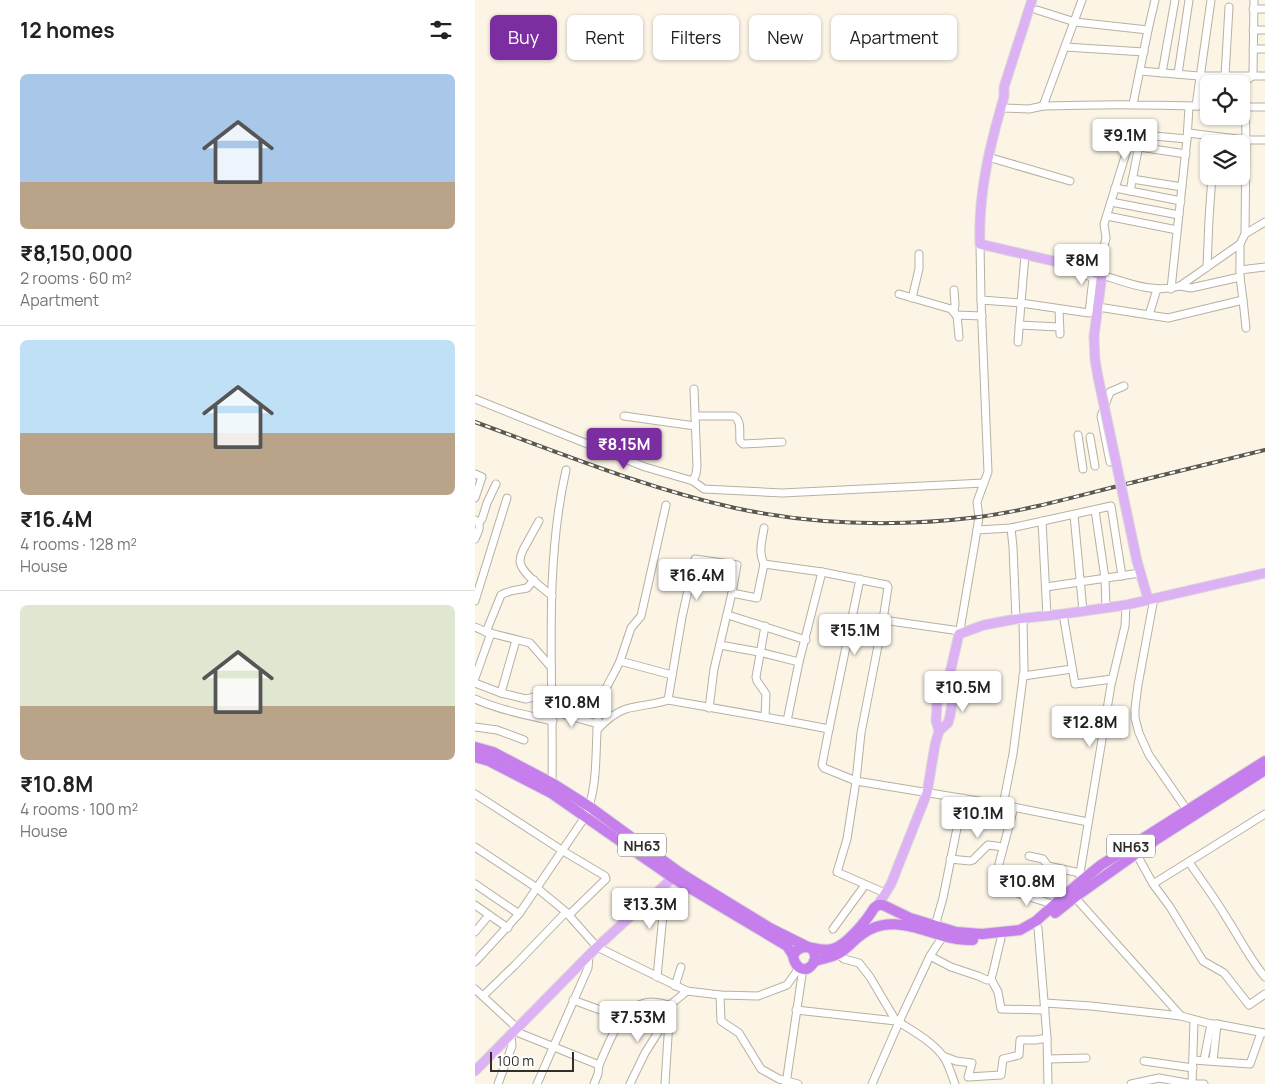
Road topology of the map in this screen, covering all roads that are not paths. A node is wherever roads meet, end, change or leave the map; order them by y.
1 (1032, 0) edge
2 (1082, 0) edge
3 (1155, 0) edge
4 (1175, 0) edge
5 (1189, 0) edge
6 (1211, 0) edge
7 (1253, 0) edge
8 (1229, 7) dead end
9 (1265, 8) edge
10 (1253, 9) junction
11 (1037, 10) dead end
12 (1075, 22) junction
13 (1149, 30) junction
14 (1253, 30) junction
15 (1265, 30) edge
16 (1065, 47) junction
17 (1253, 48) junction
18 (1265, 49) edge
19 (1144, 52) junction
20 (1140, 72) junction
21 (1162, 73) junction
22 (1178, 74) junction
23 (1225, 75) edge
24 (1250, 75) edge
25 (1253, 75) junction
26 (1199, 76) junction
27 (1265, 76) edge
28 (1250, 78) edge
29 (1133, 104) junction
30 (1043, 106) junction
31 (1193, 107) junction
32 (1200, 107) edge
33 (1250, 107) edge
34 (1265, 107) edge
35 (1001, 108) junction
36 (1141, 135) junction
37 (1188, 136) junction
38 (1200, 138) edge
39 (1250, 140) edge
40 (1265, 140) edge
41 (1139, 147) junction
42 (1185, 154) junction
43 (988, 157) junction
44 (1132, 179) junction
45 (1070, 181) dead end
46 (1211, 185) edge
47 (1246, 185) edge
48 (1182, 187) junction
49 (1115, 188) junction
50 (1130, 191) junction
51 (1181, 201) junction
52 (1111, 202) junction
53 (1179, 215) junction
54 (1107, 216) junction
55 (1265, 222) edge
56 (1177, 230) junction
57 (1245, 234) junction
58 (980, 244) junction
59 (1240, 244) junction
60 (919, 254) dead end
61 (1025, 255) junction
62 (1079, 267) junction
63 (1207, 267) junction
64 (1265, 267) edge
65 (1240, 273) junction
66 (1100, 274) junction
67 (1180, 286) junction
68 (1157, 289) junction
69 (1171, 289) junction
70 (954, 290) dead end
71 (899, 294) dead end
72 (912, 298) junction
73 (981, 300) junction
74 (1243, 300) junction
75 (1021, 304) junction
76 (1098, 307) junction
77 (1059, 309) junction
78 (955, 314) junction
79 (1149, 315) junction
80 (982, 316) junction
81 (1019, 325) junction
82 (1246, 328) dead end
83 (959, 337) dead end
84 (1018, 342) dead end
85 (1124, 386) dead end
86 (694, 389) dead end
87 (475, 399) edge
88 (624, 416) dead end
89 (695, 416) junction
90 (695, 426) junction
91 (1079, 435) dead end
92 (1090, 437) dead end
93 (782, 442) dead end
94 (1110, 462) dead end
95 (1095, 466) dead end
96 (1083, 469) dead end
97 (566, 470) dead end
98 (475, 474) edge
99 (693, 481) junction
100 (984, 483) junction
101 (496, 484) dead end
102 (475, 498) edge
103 (507, 498) dead end
104 (667, 505) dead end
105 (1095, 510) junction
106 (1074, 515) junction
107 (477, 521) edge
108 (539, 521) dead end
109 (1042, 521) junction
110 (764, 528) dead end
111 (1011, 528) junction
112 (977, 530) junction
113 (475, 539) edge
114 (763, 564) junction
115 (821, 572) junction
116 (1140, 573) junction
117 (1265, 573) edge
118 (1122, 576) junction
119 (1105, 578) junction
120 (861, 579) junction
121 (534, 580) junction
122 (1080, 582) junction
123 (1046, 587) junction
124 (732, 594) junction
125 (552, 596) junction
126 (1151, 599) junction
127 (475, 601) edge
128 (1126, 605) junction
129 (1106, 608) junction
130 (1083, 611) junction
131 (1063, 614) junction
132 (728, 615) junction
133 (1047, 616) junction
134 (1019, 619) junction
135 (883, 620) junction
136 (765, 626) junction
137 (475, 627) edge
138 (959, 632) junction
139 (488, 633) junction
140 (516, 640) junction
141 (806, 640) junction
142 (720, 645) junction
143 (759, 652) junction
144 (620, 661) junction
145 (799, 662) junction
146 (551, 667) junction
147 (1072, 668) junction
148 (672, 675) junction
149 (1023, 676) junction
150 (475, 678) edge
151 (1112, 679) junction
152 (475, 683) edge
153 (947, 686) junction
154 (501, 693) junction
155 (552, 695) junction
156 (475, 699) edge
157 (668, 700) junction
158 (709, 708) junction
159 (553, 711) junction
160 (765, 718) junction
161 (553, 721) junction
162 (787, 721) junction
163 (475, 727) edge
164 (597, 727) junction
165 (829, 729) junction
166 (939, 731) junction
167 (524, 740) dead end
168 (475, 747) edge
169 (475, 757) edge
170 (1265, 760) edge
171 (1264, 774) edge
172 (856, 780) junction
173 (552, 783) junction
174 (927, 793) junction
175 (475, 794) edge
176 (963, 798) junction
177 (1003, 805) junction
178 (590, 806) junction
179 (1014, 807) junction
180 (1187, 810) junction
181 (1265, 814) edge
182 (585, 817) junction
183 (1088, 822) junction
184 (475, 847) edge
185 (1003, 848) junction
186 (563, 851) junction
187 (1136, 853) junction
188 (1029, 856) dead end
189 (950, 859) junction
190 (1189, 862) junction
191 (673, 878) junction
192 (995, 879) dead end
193 (475, 884) edge
194 (1153, 884) junction
195 (865, 885) junction
196 (1077, 887) junction
197 (537, 888) junction
198 (1005, 889) dead end
199 (885, 893) junction
200 (475, 905) edge
201 (1055, 905) junction
202 (889, 908) junction
203 (875, 909) junction
204 (519, 914) junction
205 (568, 914) junction
206 (489, 915) junction
207 (882, 925) junction
208 (935, 926) junction
209 (476, 928) edge
210 (508, 928) junction
211 (1038, 928) junction
212 (833, 929) dead end
213 (943, 936) junction
214 (1001, 939) junction
215 (597, 947) junction
216 (810, 947) junction
217 (836, 951) junction
218 (793, 955) junction
219 (589, 956) junction
220 (930, 956) junction
221 (815, 961) junction
222 (475, 962) edge
223 (681, 967) dead end
224 (801, 968) junction
225 (657, 977) junction
226 (1265, 977) edge
227 (991, 979) junction
228 (675, 986) junction
229 (475, 989) edge
230 (687, 991) junction
231 (1265, 994) edge
232 (720, 995) junction
233 (483, 996) junction
234 (573, 1000) junction
235 (670, 1005) junction
236 (1045, 1006) junction
237 (796, 1010) junction
238 (669, 1015) junction
239 (1181, 1016) junction
240 (622, 1018) junction
241 (1194, 1020) junction
242 (897, 1021) junction
243 (1214, 1024) junction
244 (514, 1031) junction
245 (1263, 1033) edge
246 (1047, 1038) junction
247 (553, 1047) junction
248 (943, 1056) junction
249 (1087, 1058) dead end
250 (1048, 1059) junction
251 (1204, 1060) junction
252 (1143, 1061) dead end
253 (1213, 1061) junction
254 (1193, 1064) junction
255 (599, 1065) junction
256 (475, 1071) edge
257 (786, 1082) edge
258 (498, 1084) edge
259 (537, 1084) edge
260 (594, 1084) edge
261 (630, 1084) edge
262 (665, 1084) edge
263 (798, 1084) edge
264 (872, 1084) edge
265 (955, 1084) edge
266 (1048, 1084) edge
267 (1131, 1084) edge
268 (1192, 1084) edge
269 (1204, 1084) edge

1 - 35 main road
2 - 12 street
3 - 13 street
4 - 21 street
5 - 22 street
6 - 26 street
7 - 10 street
8 - 23 street
9 - 10 street
10 - 14 street
11 - 12 street
12 - 13 street
12 - 16 street
13 - 19 street
14 - 15 street
14 - 17 street
16 - 19 street
16 - 30 street
17 - 18 street
17 - 25 street
19 - 20 street
20 - 21 street
20 - 29 street
21 - 22 street
22 - 26 street
24 - 25 street
25 - 27 street
25 - 28 street
26 - 31 street
29 - 30 street
29 - 31 street
30 - 35 street
31 - 32 street
31 - 37 street
33 - 34 street
35 - 43 main road
36 - 37 street
36 - 41 street
36 - 49 street
37 - 38 street
37 - 42 street
39 - 40 street
41 - 42 street
41 - 44 street
42 - 48 street
43 - 45 street
43 - 58 main road
44 - 48 street
44 - 50 street
46 - 63 street
47 - 57 street
48 - 51 street
49 - 50 street
49 - 52 street
50 - 51 street
51 - 53 street
52 - 53 street
52 - 54 street
53 - 56 street
54 - 56 street
54 - 66 street
55 - 57 street
56 - 69 street
57 - 59 street
58 - 61 main road
58 - 73 street
59 - 63 street
59 - 65 street
60 - 72 street
61 - 62 main road
61 - 75 street
62 - 66 main road
62 - 77 street
63 - 67 street
64 - 65 street
65 - 67 street
65 - 74 street
66 - 68 street
66 - 76 main road
67 - 69 street
68 - 69 street
68 - 79 street
70 - 78 street
71 - 72 street
72 - 78 street
73 - 75 street
73 - 80 street
74 - 79 street
74 - 82 street
75 - 77 street
75 - 81 street
76 - 79 street
76 - 116 main road, bridge
77 - 81 street
78 - 80 street
78 - 83 street
80 - 100 street
81 - 84 street
85 - 94 street
86 - 89 street
87 - 99 street
88 - 90 street
89 - 90 street
89 - 93 street
90 - 99 street
91 - 96 street
92 - 95 street
97 - 125 street
98 - 102 street
99 - 100 street
100 - 112 street
101 - 107 street
103 - 127 street
104 - 144 street
105 - 106 street
105 - 118 street
105 - 119 street
106 - 109 street
106 - 122 street
107 - 113 street
108 - 121 street
109 - 111 street
109 - 123 street
110 - 114 street
111 - 112 street
111 - 134 street
112 - 138 street
114 - 115 street
114 - 124 street
115 - 120 street
115 - 141 street
116 - 118 street
116 - 126 main road
117 - 126 main road
118 - 119 street
119 - 122 street
119 - 129 street
120 - 135 street
120 - 165 street
121 - 125 street
121 - 139 street
122 - 123 street
122 - 130 street
123 - 133 street
124 - 132 street
124 - 148 street
125 - 146 street
126 - 128 main road
126 - 180 street
128 - 129 main road
128 - 151 street
129 - 130 main road
130 - 131 main road
131 - 133 main road
131 - 147 street
132 - 136 street
132 - 142 street
133 - 134 main road
134 - 138 main road
134 - 149 street
135 - 138 street
135 - 172 street
136 - 141 street
136 - 143 street
137 - 139 street
138 - 153 main road
139 - 140 street
139 - 150 street
140 - 146 street
140 - 154 street
141 - 145 street
142 - 143 street
142 - 158 street
143 - 145 street
143 - 160 street
144 - 148 street
144 - 164 street
145 - 162 street
146 - 155 street
147 - 149 street
147 - 151 street
148 - 157 street
149 - 177 street
151 - 183 street
152 - 154 street
153 - 166 main road
153 - 166 main road
154 - 155 street
155 - 159 street
156 - 161 street
157 - 158 street
157 - 164 street
158 - 160 street
159 - 161 street
159 - 164 street
160 - 162 street
161 - 173 street
162 - 165 street
163 - 167 street
164 - 178 street
165 - 172 street
166 - 174 main road
168 - 173 highway, NH63
169 - 182 highway, NH63
170 - 180 highway, NH63
171 - 187 highway, NH63
172 - 174 street
172 - 195 street
173 - 178 highway, NH63
174 - 176 street
174 - 199 main road
175 - 186 street
176 - 177 street
176 - 189 street
177 - 179 street
178 - 182 street
178 - 191 highway, NH63
179 - 183 street
179 - 185 street
180 - 196 highway, NH63
181 - 190 street
182 - 186 street
182 - 191 highway, NH63
183 - 196 street
184 - 197 street
185 - 189 street
185 - 192 street
186 - 197 street
186 - 205 street
187 - 194 street
187 - 196 highway, NH63
188 - 196 street
189 - 208 street
190 - 194 street
190 - 226 street
191 - 215 main road
191 - 216 highway, NH63
191 - 218 highway, NH63
191 - 225 street
193 - 204 street
194 - 231 street
195 - 199 street
195 - 212 street
196 - 201 highway, NH63
196 - 211 highway, NH63
196 - 239 street
197 - 204 street
197 - 205 street
198 - 201 street
199 - 203 main road
200 - 206 street
201 - 208 highway, NH63
202 - 203 highway, NH63
202 - 207 highway
202 - 208 highway, NH63
203 - 207 highway
203 - 217 highway, NH63
204 - 210 street
205 - 215 street
205 - 233 street
206 - 209 street
206 - 210 street
207 - 213 highway, NH63
207 - 217 highway, NH63
210 - 222 street
211 - 214 highway, NH63
211 - 236 street
213 - 214 highway, NH63
213 - 220 street
214 - 227 street
215 - 219 main road
215 - 225 street
216 - 217 highway, NH63
216 - 218 highway
216 - 221 highway
217 - 221 highway, NH63
217 - 242 street
218 - 224 highway, NH63
219 - 234 street
219 - 244 main road
220 - 227 street
220 - 242 street
221 - 224 highway, NH63
223 - 228 street
224 - 232 street
224 - 237 street
225 - 228 street
227 - 236 street
228 - 230 street
229 - 233 street
230 - 232 street
230 - 235 street
232 - 257 street
233 - 244 street
234 - 240 street
234 - 247 street
235 - 238 street
235 - 240 street
236 - 239 street
236 - 246 street
237 - 242 street
237 - 257 street
238 - 261 street
238 - 262 street
239 - 241 street
240 - 255 street
241 - 243 street
241 - 254 street
242 - 248 street
242 - 264 street
243 - 245 street
243 - 251 street
243 - 253 street
244 - 247 street
244 - 256 main road
244 - 258 street
245 - 253 street
246 - 248 street
246 - 250 street
247 - 255 street
247 - 259 street
248 - 265 street
249 - 250 street
250 - 266 street
251 - 253 street
251 - 254 street
252 - 254 street
254 - 268 street
255 - 260 street
257 - 263 street
267 - 268 street
268 - 269 street

